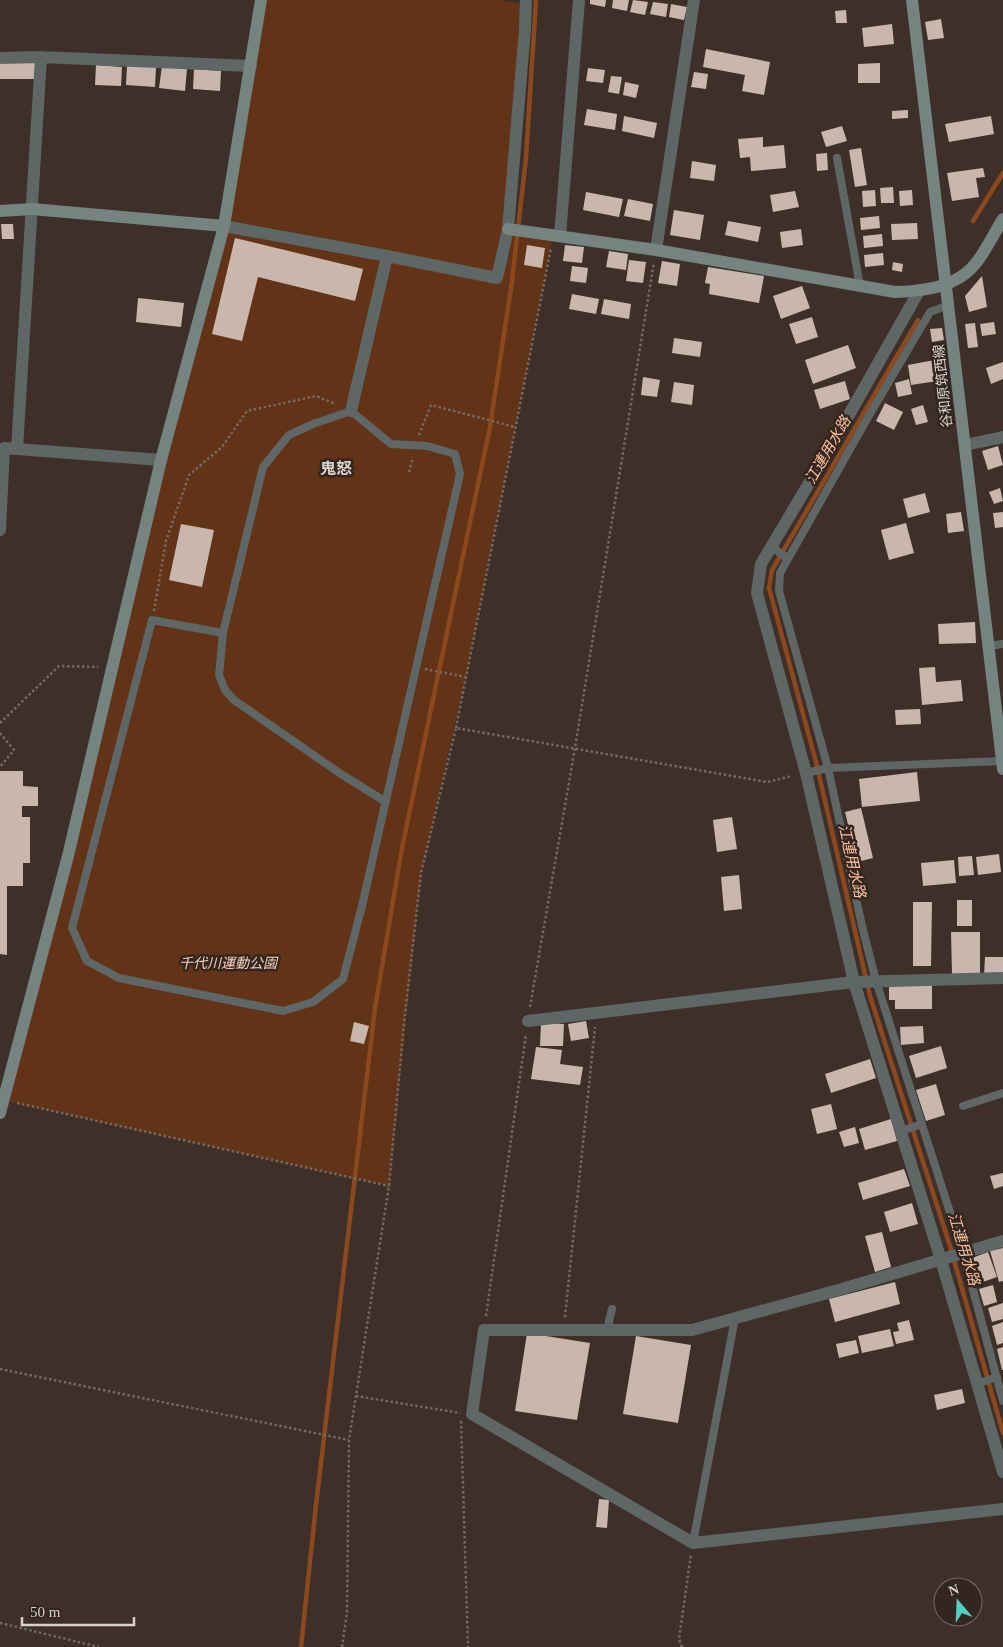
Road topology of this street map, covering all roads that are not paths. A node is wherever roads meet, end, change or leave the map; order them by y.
1 (261, 0) edge
2 (526, 0) edge
3 (579, 0) edge
4 (692, 0) edge
5 (912, 0) edge
6 (41, 57) junction
7 (0, 58) edge
8 (251, 66) junction
9 (837, 158) dead end
10 (32, 209) junction
11 (0, 211) edge
12 (1003, 219) edge
13 (224, 226) junction
14 (508, 229) junction
15 (557, 236) junction
16 (656, 250) junction
17 (387, 256) junction
18 (946, 284) junction
19 (860, 286) junction
20 (919, 291) junction
21 (949, 305) junction
22 (351, 411) junction
23 (1003, 437) edge
24 (964, 446) junction
25 (2, 448) edge
26 (17, 449) junction
27 (161, 460) junction
28 (0, 530) edge
29 (775, 550) junction
30 (788, 559) junction
31 (223, 632) junction
32 (1003, 644) edge
33 (988, 646) junction
34 (1000, 725) edge
35 (1003, 765) edge
36 (828, 768) junction
37 (806, 773) junction
38 (386, 802) junction
39 (1003, 978) edge
40 (876, 981) junction
41 (854, 982) junction
42 (528, 1021) road end
43 (1003, 1093) edge
44 (963, 1106) dead end
45 (0, 1113) edge
46 (922, 1124) junction
47 (901, 1131) junction
48 (1003, 1241) edge
49 (963, 1254) junction
50 (941, 1260) junction
51 (612, 1309) dead end
52 (735, 1318) junction
53 (607, 1330) junction
54 (997, 1377) junction
55 (977, 1384) junction
56 (1003, 1401) edge
57 (1003, 1472) edge
58 (1003, 1508) edge
59 (693, 1543) junction

1 - 8 street
2 - 14 street
3 - 15 street
4 - 16 street
5 - 18 street, 谷和原筑西線
6 - 7 street
6 - 8 street
6 - 10 street
8 - 13 street
9 - 19 lane
10 - 11 street
10 - 13 street
10 - 26 street
12 - 18 street
13 - 17 street
13 - 27 street
14 - 15 street
14 - 17 street
15 - 16 street
16 - 19 street
17 - 22 street
18 - 20 street
18 - 21 street, 谷和原筑西線
19 - 20 street
20 - 29 street
21 - 24 street, 谷和原筑西線
21 - 30 lane
22 - 31 lane
22 - 38 lane
23 - 24 street
24 - 33 street, 谷和原筑西線
25 - 26 street
25 - 28 street
26 - 27 street
27 - 45 street
29 - 30 lane
29 - 37 street
30 - 36 lane
31 - 38 lane
31 - 38 lane
32 - 33 lane
33 - 34 street, 谷和原筑西線
34 - 35 street, 谷和原筑西線
35 - 36 lane
36 - 37 lane
36 - 40 lane
37 - 41 street
39 - 40 street
40 - 41 street
40 - 46 lane
41 - 42 street
41 - 47 street
43 - 44 lane
46 - 47 lane
46 - 49 lane
47 - 50 street
48 - 49 street
49 - 50 street
49 - 54 lane
50 - 52 street
50 - 55 street
51 - 53 lane
52 - 53 street
52 - 59 lane
53 - 59 street
54 - 55 lane
54 - 56 lane
55 - 57 street
58 - 59 street

